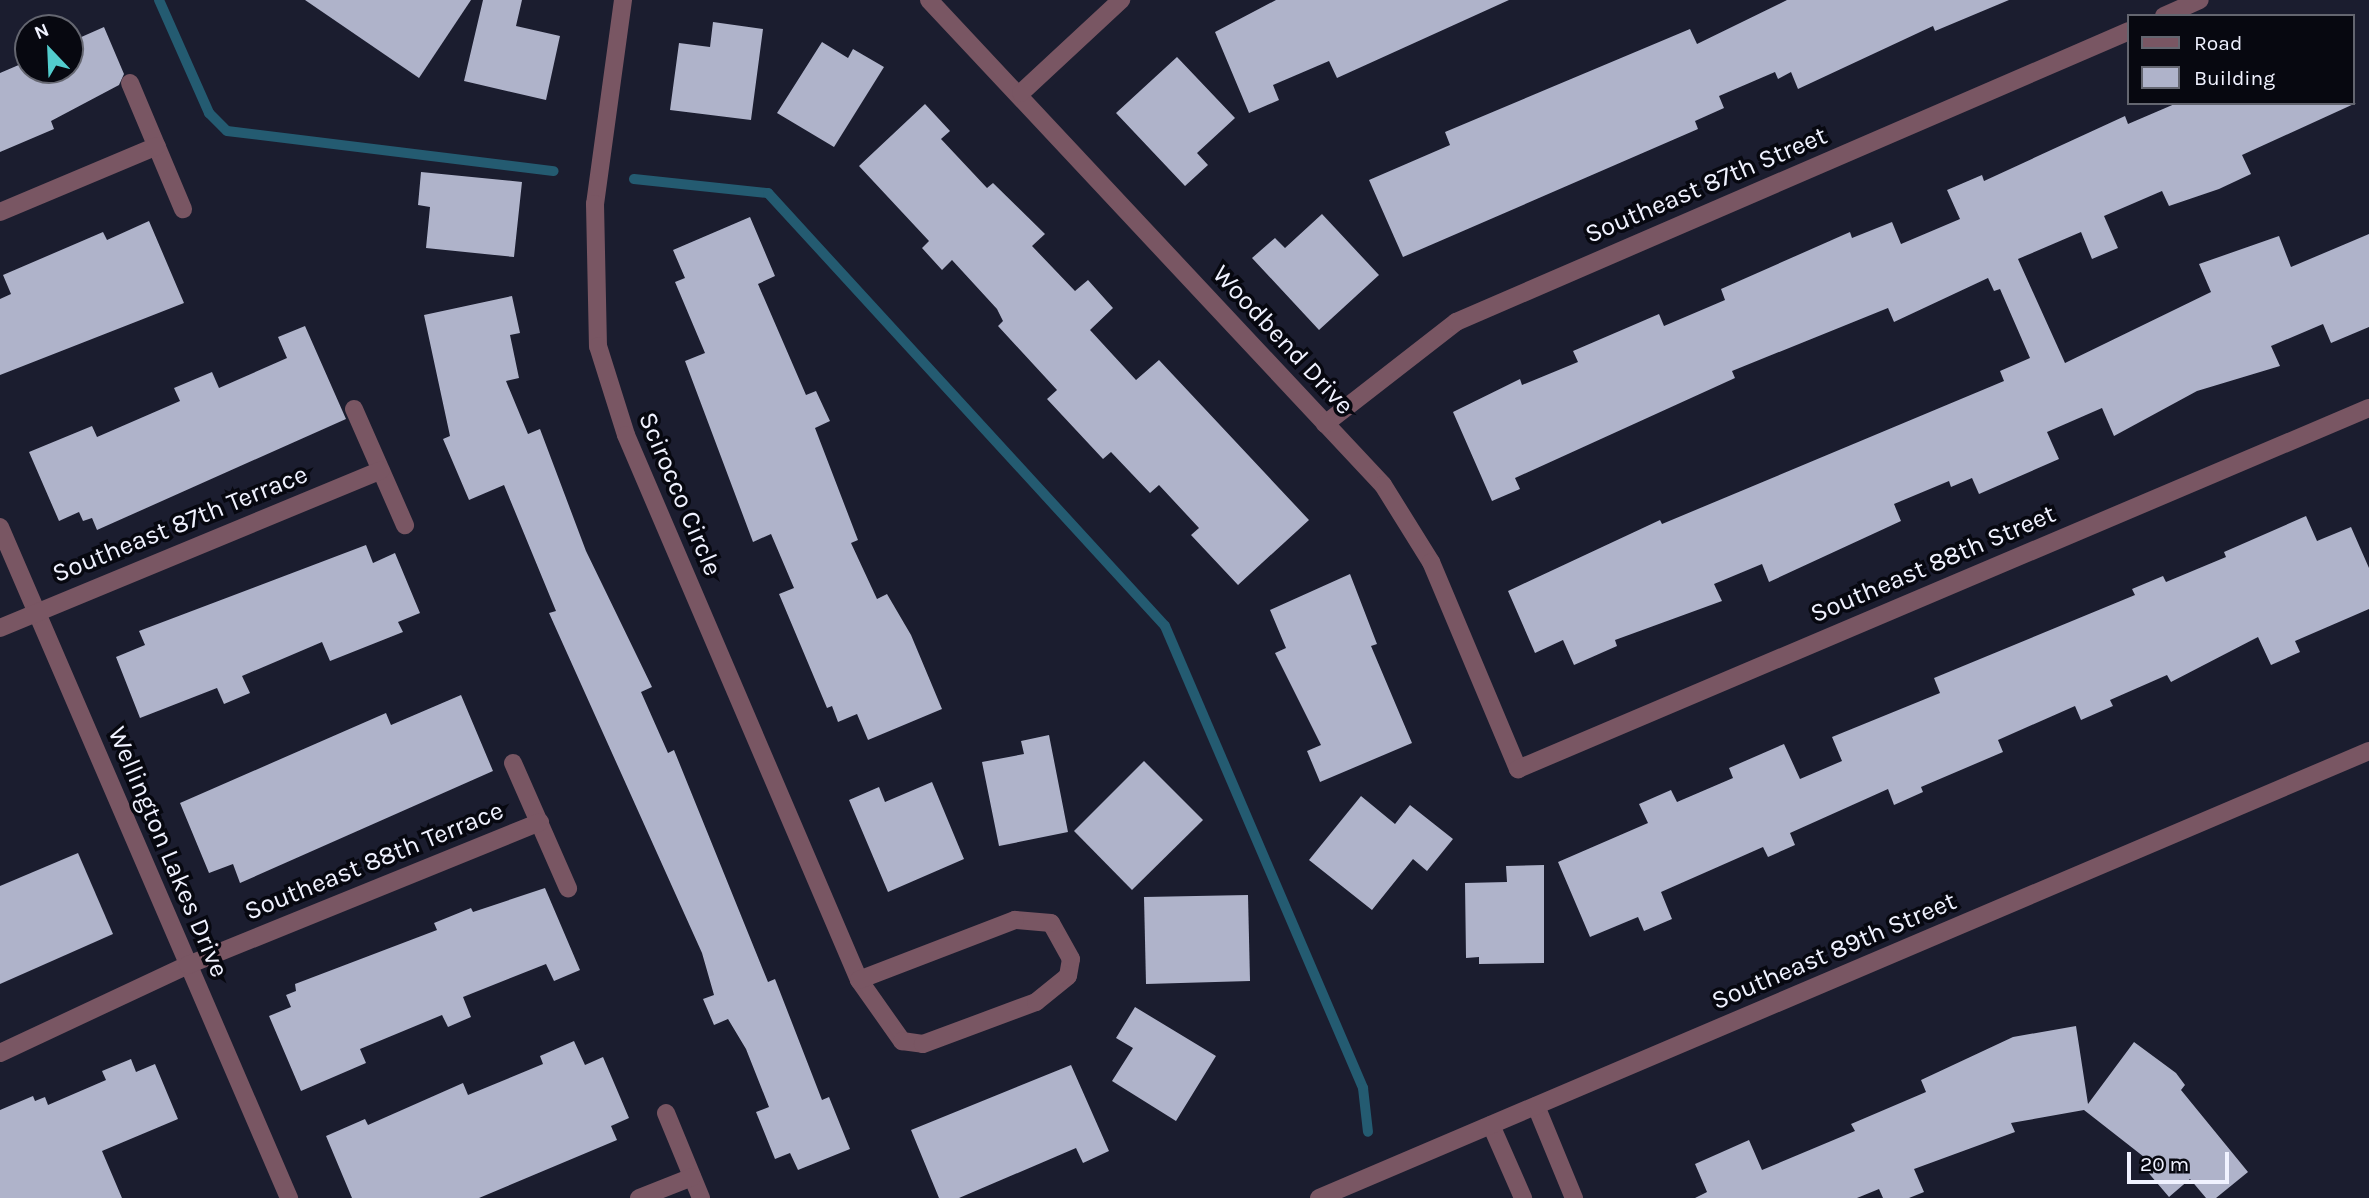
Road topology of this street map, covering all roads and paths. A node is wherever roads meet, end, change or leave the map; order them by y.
1 (623, 0) edge
2 (929, 0) edge
3 (1121, 0) edge
4 (2200, 0) edge
5 (2168, 14) edge
6 (2128, 31) edge
7 (130, 83) dead end
8 (1021, 93) junction
9 (157, 146) junction
10 (183, 209) dead end
11 (0, 212) edge
12 (2369, 408) edge
13 (354, 409) dead end
14 (1325, 424) junction
15 (380, 470) junction
16 (405, 526) dead end
17 (0, 527) edge
18 (36, 612) junction
19 (0, 628) edge
20 (2369, 751) edge
21 (513, 763) dead end
22 (1518, 769) joint
23 (540, 822) junction
24 (568, 888) dead end
25 (188, 965) junction
26 (859, 980) junction
27 (0, 1053) edge
28 (1536, 1106) junction
29 (666, 1113) dead end
30 (1491, 1125) junction
31 (692, 1177) junction
32 (289, 1198) edge
33 (639, 1198) edge
34 (701, 1198) edge
35 (1319, 1198) edge
36 (1523, 1198) edge
37 (1574, 1198) edge

1 - 26 street, Scirocco Circle
2 - 8 street, Woodbend Drive
3 - 8 street
4 - 5 street
6 - 14 street, Southeast 87th Street
7 - 9 street
8 - 14 street, Woodbend Drive
9 - 10 street
9 - 11 street
12 - 22 street, Southeast 88th Street
13 - 15 street
14 - 22 street, Woodbend Drive
15 - 16 street
15 - 18 street, Southeast 87th Terrace
17 - 18 street, Wellington Lakes Drive
18 - 19 street, Southeast 87th Terrace
18 - 25 street, Wellington Lakes Drive
20 - 28 street, Southeast 89th Street
21 - 23 street
23 - 24 street
23 - 25 street, Southeast 88th Terrace
25 - 27 street, Southeast 88th Terrace
25 - 32 street, Wellington Lakes Drive
26 - 26 street, Scirocco Circle
28 - 30 street, Southeast 89th Street
28 - 37 street
29 - 31 street
30 - 35 street, Southeast 89th Street
30 - 36 street
31 - 33 street
31 - 34 street

